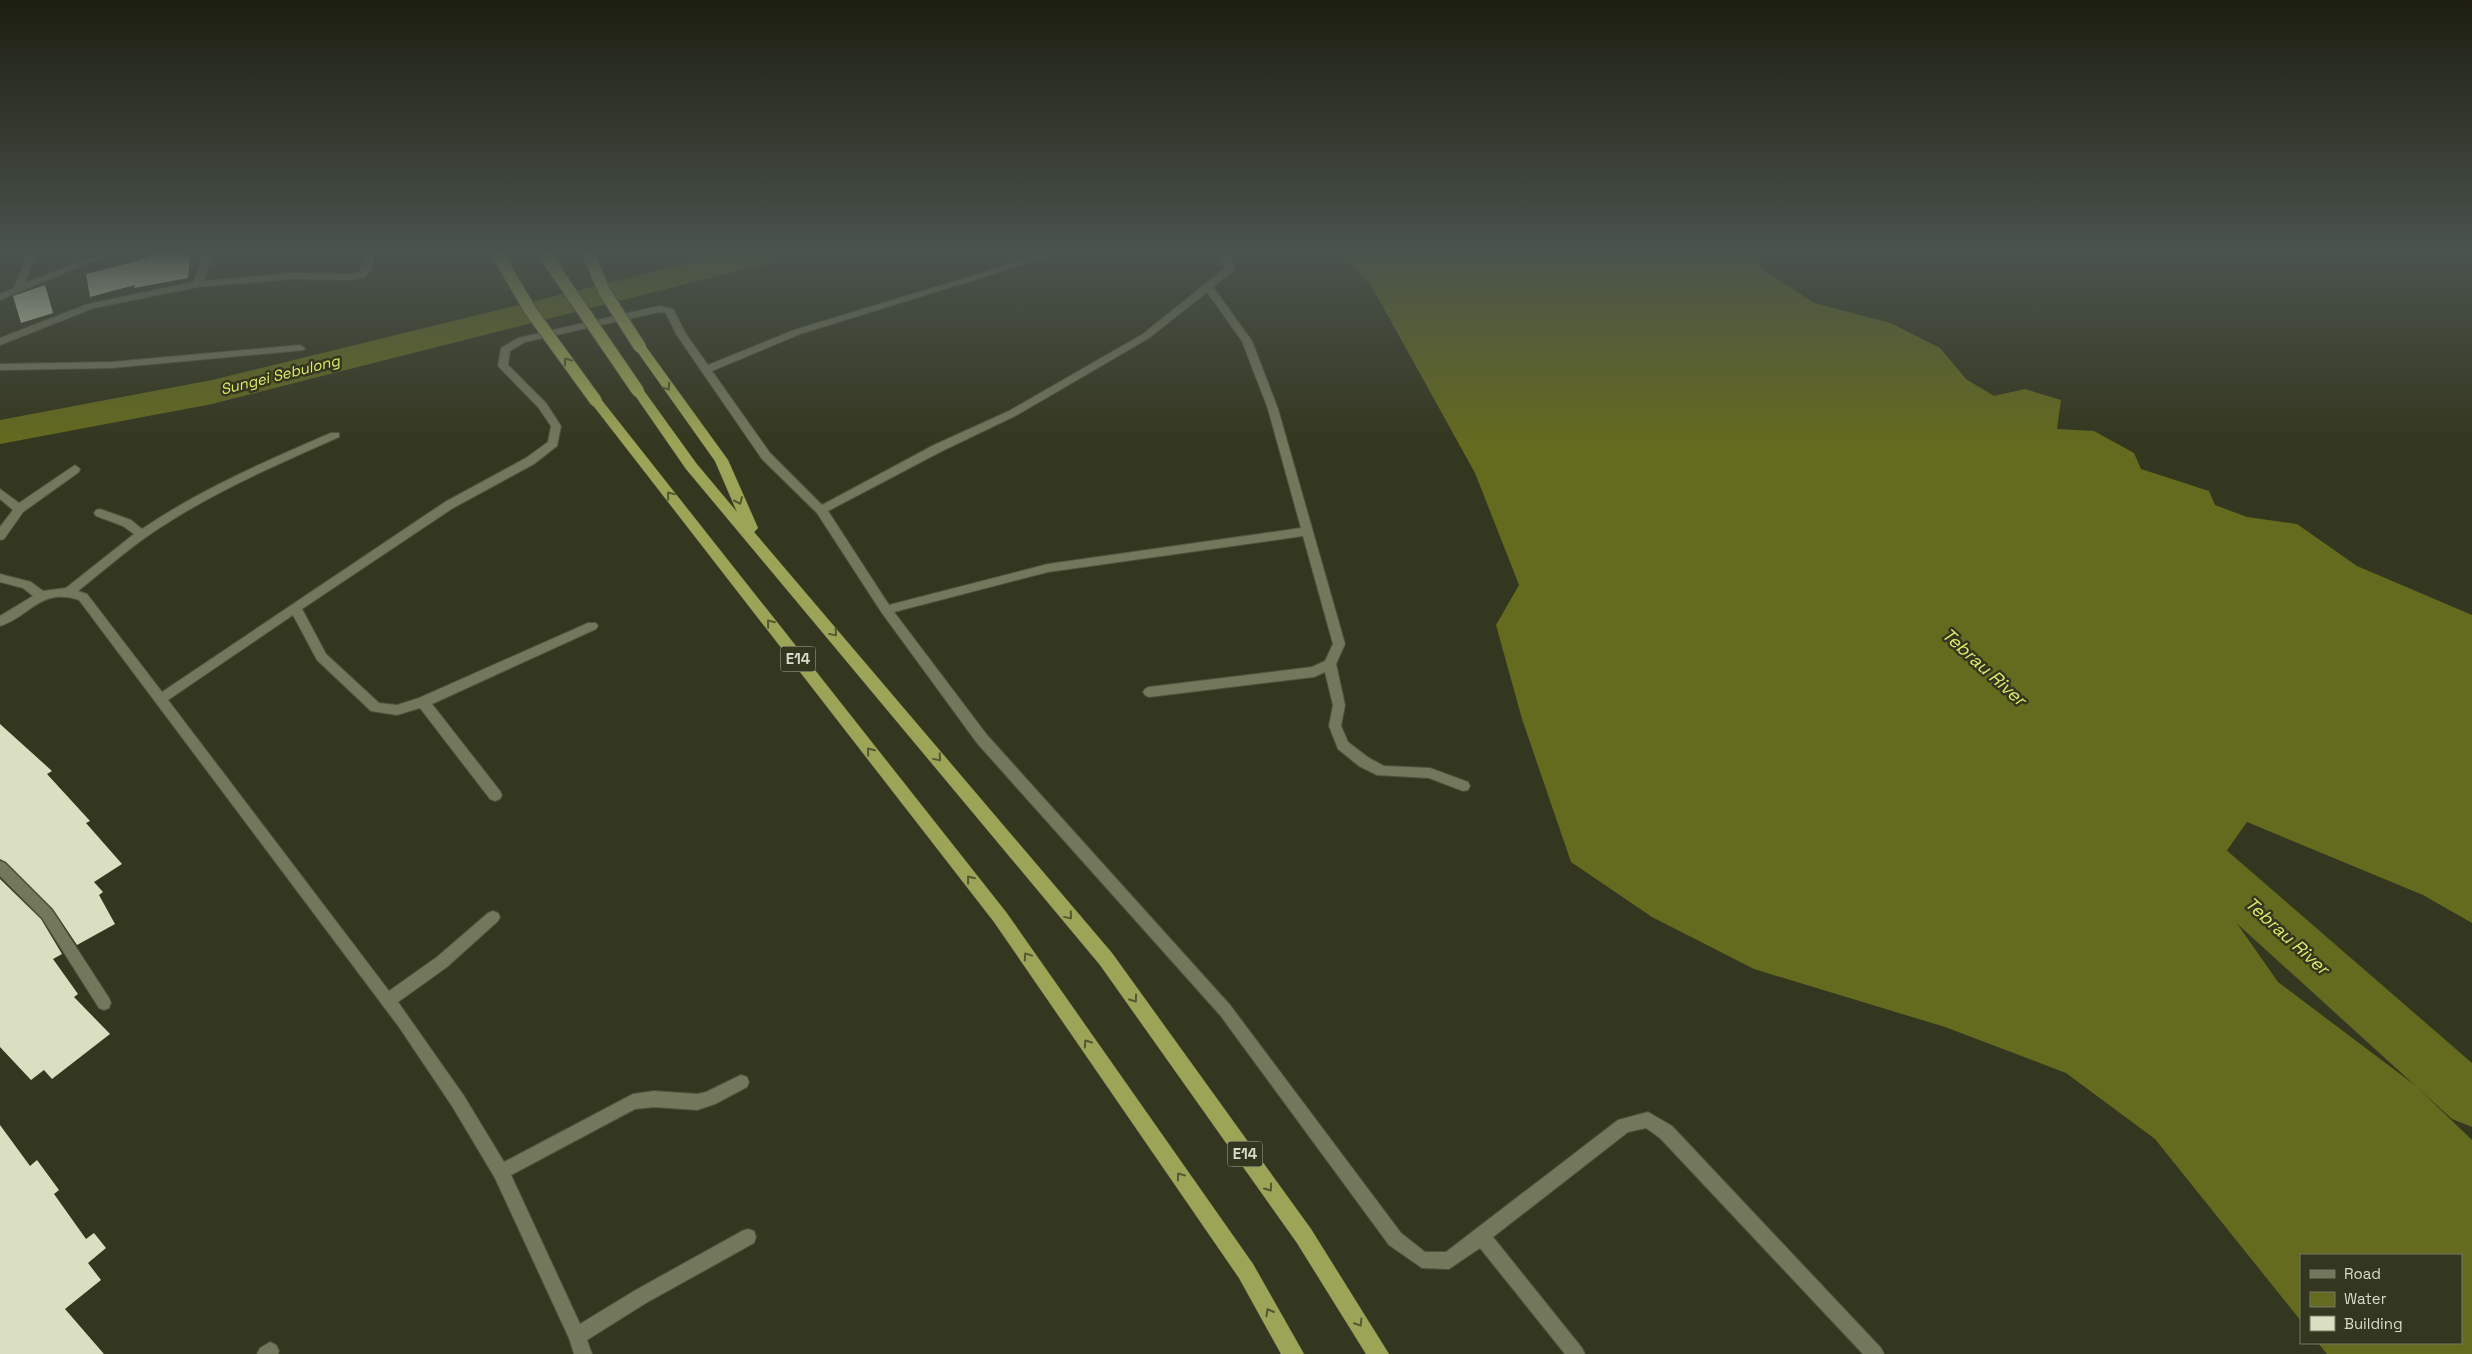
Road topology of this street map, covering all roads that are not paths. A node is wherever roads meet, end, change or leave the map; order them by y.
1 (60, 318) edge
2 (536, 318) edge
3 (589, 318) edge
4 (618, 318) edge
5 (621, 318) edge
6 (673, 318) edge
7 (842, 318) edge
8 (1168, 318) edge
9 (1231, 318) edge
10 (0, 342) edge
11 (300, 348) dead end
12 (0, 367) edge
13 (707, 369) junction
14 (335, 435) dead end
15 (75, 469) dead end
16 (0, 493) edge
17 (20, 509) junction
18 (821, 510) junction
19 (100, 513) dead end
20 (1306, 531) junction
21 (142, 534) junction
22 (0, 536) edge
23 (757, 542) junction
24 (0, 578) edge
25 (69, 592) junction
26 (40, 596) junction
27 (296, 609) junction
28 (886, 610) junction
29 (0, 622) edge
30 (592, 626) dead end
31 (1330, 664) junction
32 (1149, 692) dead end
33 (160, 699) junction
34 (423, 702) junction
35 (1463, 786) dead end
36 (495, 795) dead end
37 (0, 867) edge
38 (493, 917) dead end
39 (388, 1000) junction
40 (104, 1003) dead end
41 (741, 1082) dead end
42 (501, 1172) junction
43 (1482, 1236) junction
44 (748, 1237) dead end
45 (577, 1336) junction
46 (583, 1354) edge
47 (1293, 1354) edge
48 (1378, 1354) edge
49 (1576, 1354) edge
50 (1875, 1354) edge

1 - 10 street
47 -> 2 highway, E14, bridge
3 - 23 highway, E14, bridge
4 - 27 street
5 -> 23 highway, bridge
6 - 13 street
7 - 13 street
8 - 18 street
9 - 20 street
11 - 12 street
13 - 18 street
14 - 21 street
15 - 17 street
16 - 17 street
17 - 22 street
18 - 28 street
19 - 21 street
20 - 28 street
20 - 31 street
21 - 25 street
23 -> 48 highway, E14
24 - 26 street
25 - 26 street
25 - 33 street
26 - 29 street
27 - 33 street
27 - 34 street
28 - 43 street
30 - 34 street
31 - 32 street
31 - 35 street
33 - 39 street
34 - 36 street
37 - 40 street
38 - 39 street
39 - 42 street
41 - 42 street
42 - 45 street
43 - 49 street
43 - 50 street
44 - 45 street
45 - 46 street

